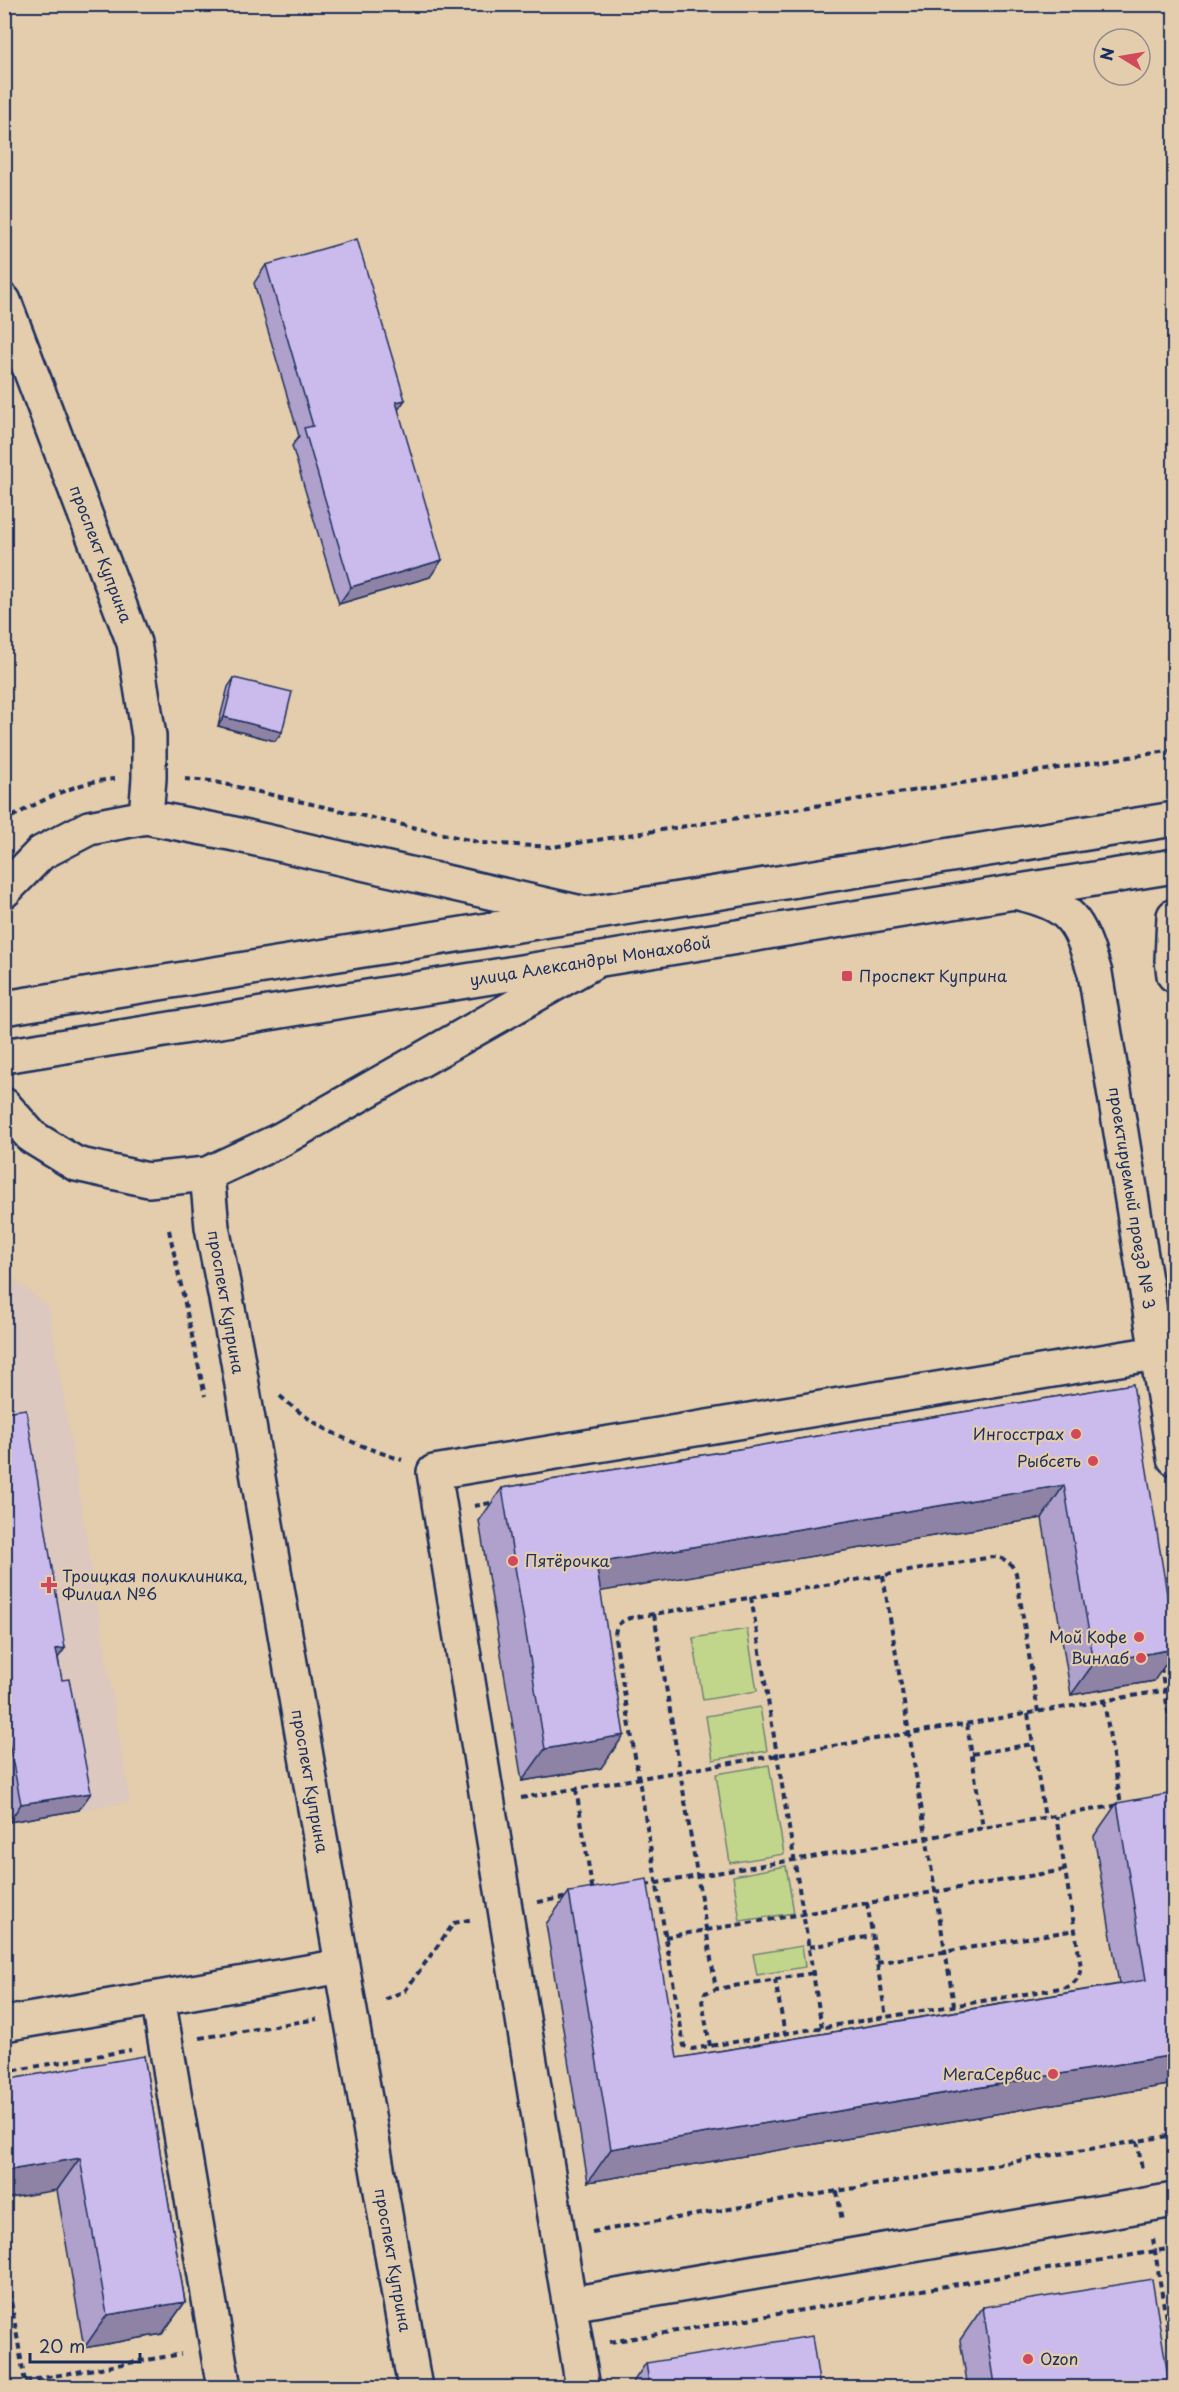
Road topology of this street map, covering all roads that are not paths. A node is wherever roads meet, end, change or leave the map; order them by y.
1 (4, 301) edge
2 (146, 817) junction
3 (1174, 819) edge
4 (1174, 866) edge
5 (4, 891) edge
6 (1014, 892) junction
7 (588, 914) junction
8 (1174, 916) edge
9 (595, 961) junction
10 (1174, 975) edge
11 (4, 1008) edge
12 (4, 1056) edge
13 (4, 1105) edge
14 (207, 1174) junction
15 (1166, 1352) edge
16 (1174, 1458) edge
17 (342, 1966) junction
18 (158, 1998) junction
19 (4, 2024) edge
20 (1161, 2202) edge
21 (570, 2304) junction
22 (224, 2388) edge
23 (415, 2388) edge
24 (583, 2388) edge

1 - 2 main road, проспект Куприна
2 - 5 main road
2 - 7 main road
3 - 7 main road
4 - 6 main road, улица Александры Монаховой
6 - 9 main road, улица Александры Монаховой
6 - 15 main road, проектируемый проезд № 3
7 - 11 main road
8 - 10 main road
9 - 12 main road, улица Александры Монаховой
9 - 14 main road
13 - 14 main road
14 - 17 main road, проспект Куприна
15 - 16 main road, проектируемый проезд № 3
15 - 21 main road
17 - 18 main road
17 - 23 main road, проспект Куприна
18 - 19 main road
18 - 22 main road
20 - 21 main road
21 - 24 main road

